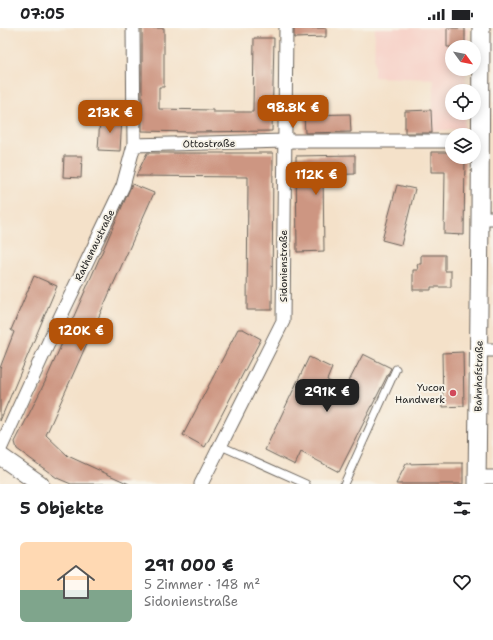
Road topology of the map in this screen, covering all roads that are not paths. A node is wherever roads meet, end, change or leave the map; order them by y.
1 (133, 28) edge
2 (286, 28) edge
3 (481, 28) edge
4 (477, 128) edge
5 (284, 141) junction
6 (445, 141) edge
7 (134, 145) junction
8 (480, 164) edge
9 (487, 218) edge
10 (486, 350) edge
11 (396, 369) dead end
12 (221, 446) junction
13 (0, 449) edge
14 (0, 456) edge
15 (483, 479) edge
16 (40, 484) edge
17 (201, 484) edge
18 (306, 484) edge
19 (344, 484) edge

1 - 7 street, Rathenaustraße
2 - 5 street, Sidonienstraße
3 - 4 street, Bahnhofstraße
5 - 6 street, Ottostraße
5 - 7 street, Ottostraße
5 - 12 street, Sidonienstraße
7 - 13 street, Rathenaustraße
8 - 9 street, Bahnhofstraße
9 - 10 street, Bahnhofstraße
10 - 15 street, Bahnhofstraße
11 - 19 lane
12 - 17 street, Sidonienstraße
12 - 18 lane
14 - 16 street

